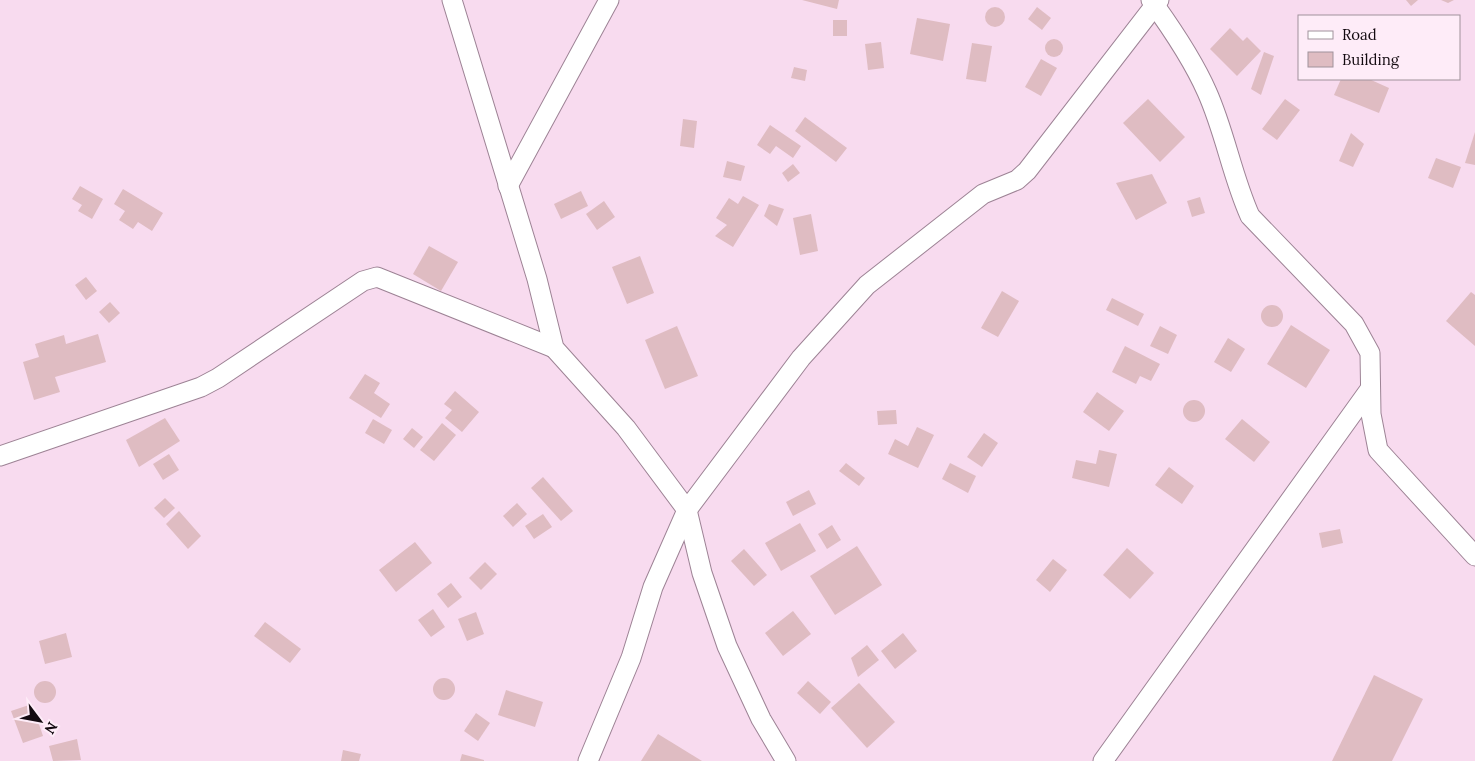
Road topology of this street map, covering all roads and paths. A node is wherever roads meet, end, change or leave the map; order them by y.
1 (452, 0) edge
2 (608, 0) edge
3 (1155, 2) edge
4 (508, 186) junction
5 (554, 348) junction
6 (1370, 389) junction
7 (0, 456) edge
8 (687, 510) junction
9 (1475, 556) edge
10 (588, 761) edge
11 (786, 761) edge
12 (1103, 761) edge

1 - 4 street
2 - 4 street
3 - 6 street
3 - 8 street
4 - 5 street
5 - 7 street
5 - 8 street
6 - 9 street
6 - 12 street
8 - 10 street
8 - 11 street

